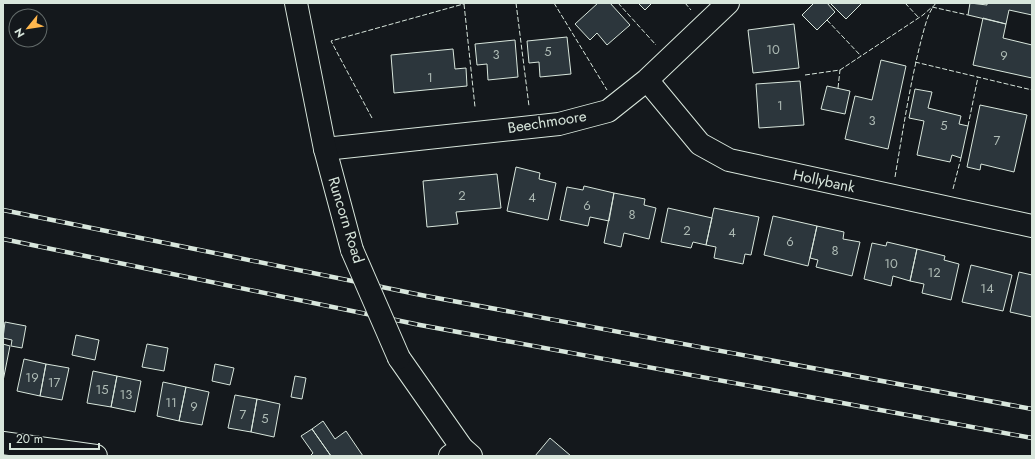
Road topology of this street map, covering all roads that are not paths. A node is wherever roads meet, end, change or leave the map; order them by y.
1 (296, 3) edge
2 (728, 3) edge
3 (647, 80) junction
4 (325, 149) junction
5 (1032, 226) edge
6 (3, 443) edge
7 (461, 453) edge
8 (96, 456) edge

1 - 4 street, Runcorn Road
2 - 3 street, Beechmoore
3 - 4 street, Beechmoore
3 - 5 street, Hollybank
4 - 7 street, Runcorn Road, bridge
6 - 8 street

